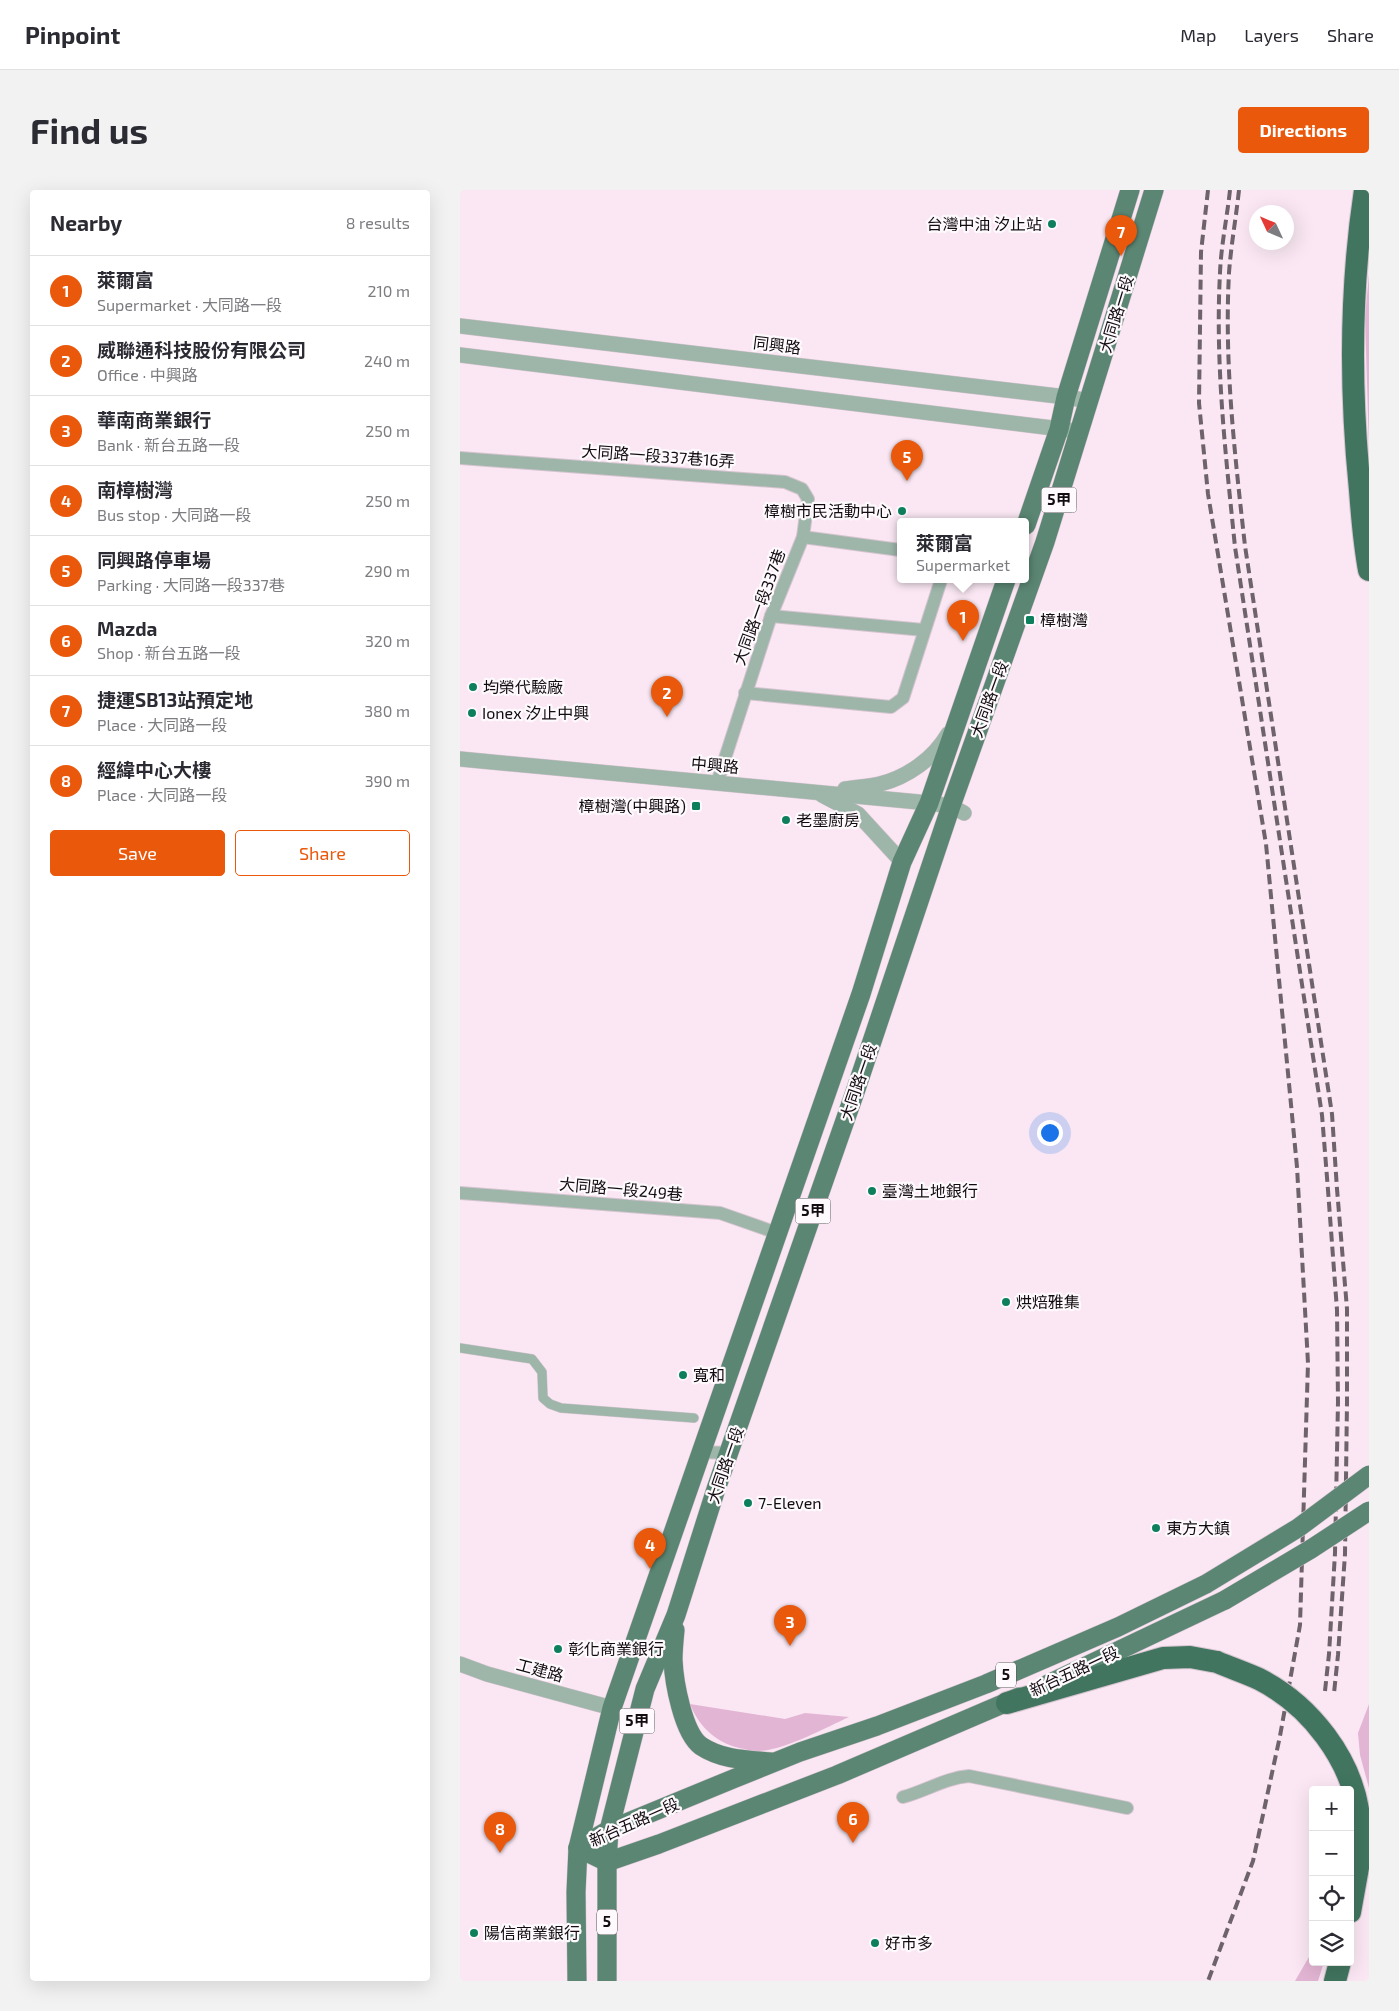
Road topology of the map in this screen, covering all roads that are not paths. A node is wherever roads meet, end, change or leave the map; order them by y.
1 (1130, 190) edge
2 (1154, 190) edge
3 (1365, 190) edge
4 (460, 326) edge
5 (460, 354) edge
6 (1066, 397) junction
7 (1090, 401) junction
8 (1059, 429) junction
9 (1080, 431) junction
10 (460, 458) edge
11 (1028, 518) edge
12 (803, 537) junction
13 (897, 550) edge
14 (1369, 570) edge
15 (940, 583) edge
16 (1005, 583) edge
17 (771, 616) junction
18 (924, 630) junction
19 (745, 693) junction
20 (959, 715) junction
21 (460, 759) edge
22 (717, 783) junction
23 (816, 792) junction
24 (929, 802) junction
25 (958, 810) junction
26 (902, 862) junction
27 (861, 994) junction
28 (885, 1002) junction
29 (460, 1192) edge
30 (777, 1233) junction
31 (460, 1348) edge
32 (694, 1418) dead end
33 (701, 1452) junction
34 (729, 1453) junction
35 (1369, 1475) edge
36 (1369, 1511) edge
37 (676, 1615) junction
38 (460, 1664) edge
39 (1007, 1703) junction
40 (612, 1708) junction
41 (775, 1762) junction
42 (903, 1797) dead end
43 (1127, 1808) dead end
44 (609, 1830) junction
45 (578, 1848) junction
46 (607, 1862) junction
47 (1354, 1890) edge
48 (1339, 1966) edge
49 (576, 1981) edge
50 (607, 1981) edge
51 (1335, 1981) edge

1 - 6 main road, 大同路一段 / 5甲
2 - 7 main road, 大同路一段 / 5甲
3 - 14 highway
4 - 6 street, 同興路
5 - 8 street
6 - 7 street, 同興路
6 - 8 main road, 大同路一段 / 5甲
7 - 9 main road, 大同路一段 / 5甲
8 - 9 street
8 - 11 main road, 大同路一段 / 5甲
9 - 25 main road, 大同路一段 / 5甲
10 - 12 street, 大同路一段337巷16弄
12 - 13 street, 大同路一段337巷
12 - 17 street, 大同路一段337巷
15 - 18 street
16 - 20 main road, 大同路一段 / 5甲
17 - 18 street
17 - 19 street, 大同路一段337巷
18 - 19 street
19 - 22 street, 大同路一段337巷
20 - 23 street
20 - 24 main road, 大同路一段 / 5甲
21 - 22 street, 中興路
22 - 23 street, 中興路
23 - 24 street, 中興路
23 - 26 street
24 - 25 street, 中興路
24 - 26 main road, 大同路一段 / 5甲
25 - 28 main road, 大同路一段 / 5甲
26 - 27 main road, 大同路一段 / 5甲
27 - 28 main road
27 - 30 main road, 大同路一段 / 5甲
28 - 34 main road, 大同路一段 / 5甲
29 - 30 street, 大同路一段249巷
30 - 33 main road, 大同路一段 / 5甲
31 - 32 street
33 - 34 street
33 - 40 main road, 大同路一段 / 5甲
34 - 37 main road, 大同路一段 / 5甲
35 - 41 main road, 新台五路一段 / 5, bridge
36 - 39 main road, 新台五路一段 / 5, bridge
37 - 41 main road
37 - 44 main road, 大同路一段 / 5甲
38 - 40 street, 工建路
39 - 46 main road, 新台五路一段 / 5
39 - 47 highway, bridge
40 - 45 main road, 大同路一段 / 5甲
41 - 44 main road, 新台五路一段 / 5
42 - 43 street
44 - 45 main road, 新台五路一段 / 5
44 - 46 main road, 大同路一段 / 5甲
45 - 46 main road, 新台五路一段
45 - 49 main road, 大同路一段 / 5
46 - 50 main road, 大同路一段 / 5
48 - 51 highway

